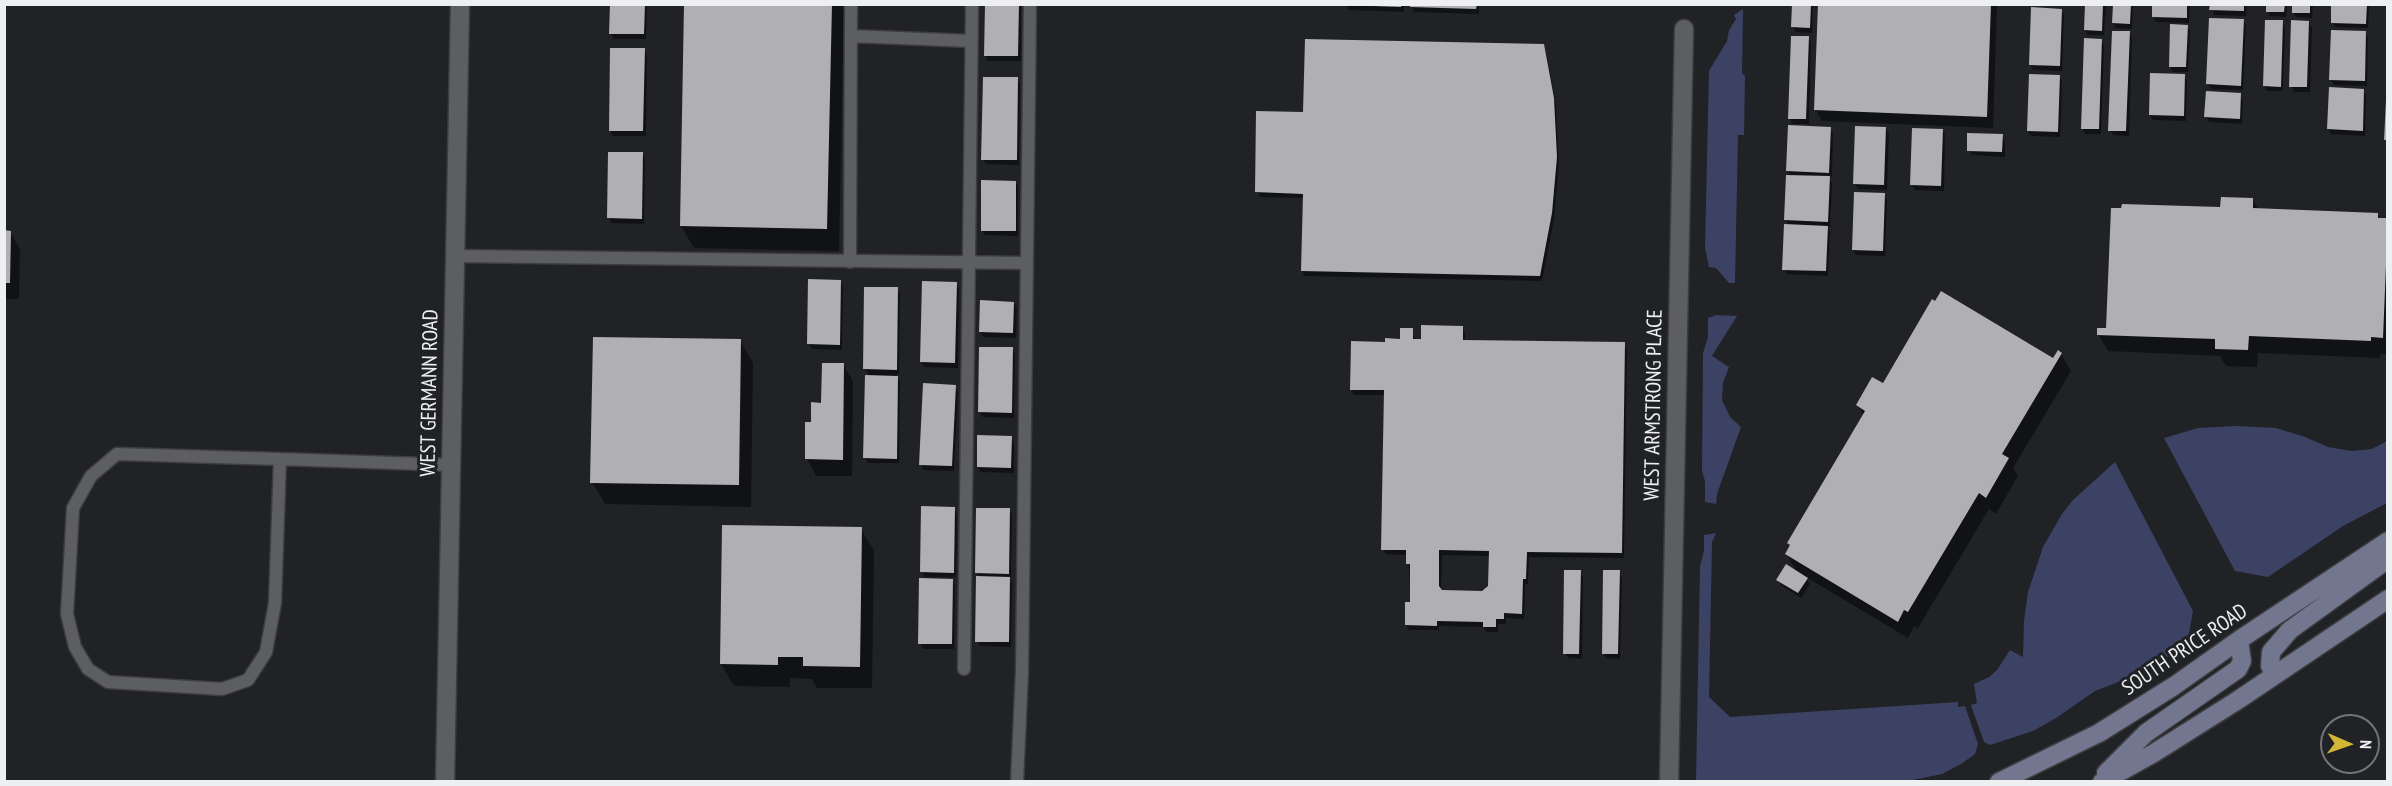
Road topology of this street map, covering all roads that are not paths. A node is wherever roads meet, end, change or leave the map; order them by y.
1 (460, 4) edge
2 (851, 4) edge
3 (972, 4) edge
4 (1030, 4) edge
5 (1684, 29) dead end
6 (851, 36) junction
7 (971, 41) junction
8 (456, 256) junction
9 (850, 261) junction
10 (969, 263) junction
11 (1027, 264) junction
12 (280, 459) junction
13 (452, 465) junction
14 (2388, 541) edge
15 (2388, 559) edge
16 (2388, 599) edge
17 (2239, 640) junction
18 (964, 669) dead end
19 (2275, 675) junction
20 (445, 782) edge
21 (1017, 782) edge
22 (1669, 782) edge
23 (1999, 782) edge
24 (2100, 782) edge

1 - 8 street, WEST GERMANN ROAD
2 - 6 lane
3 - 7 lane
4 - 11 lane
5 - 22 street, WEST ARMSTRONG PLACE
6 - 7 lane
6 - 9 lane
7 - 10 lane
8 - 9 lane
8 - 13 street, WEST GERMANN ROAD
9 - 10 lane
10 - 11 lane
10 - 18 lane
11 - 21 lane
12 - 12 lane
12 - 13 lane
13 - 20 street, WEST GERMANN ROAD
14 - 17 main road, SOUTH PRICE ROAD
15 - 19 main road
16 - 19 main road
17 - 23 main road, SOUTH PRICE ROAD
17 - 24 main road
19 - 24 main road

